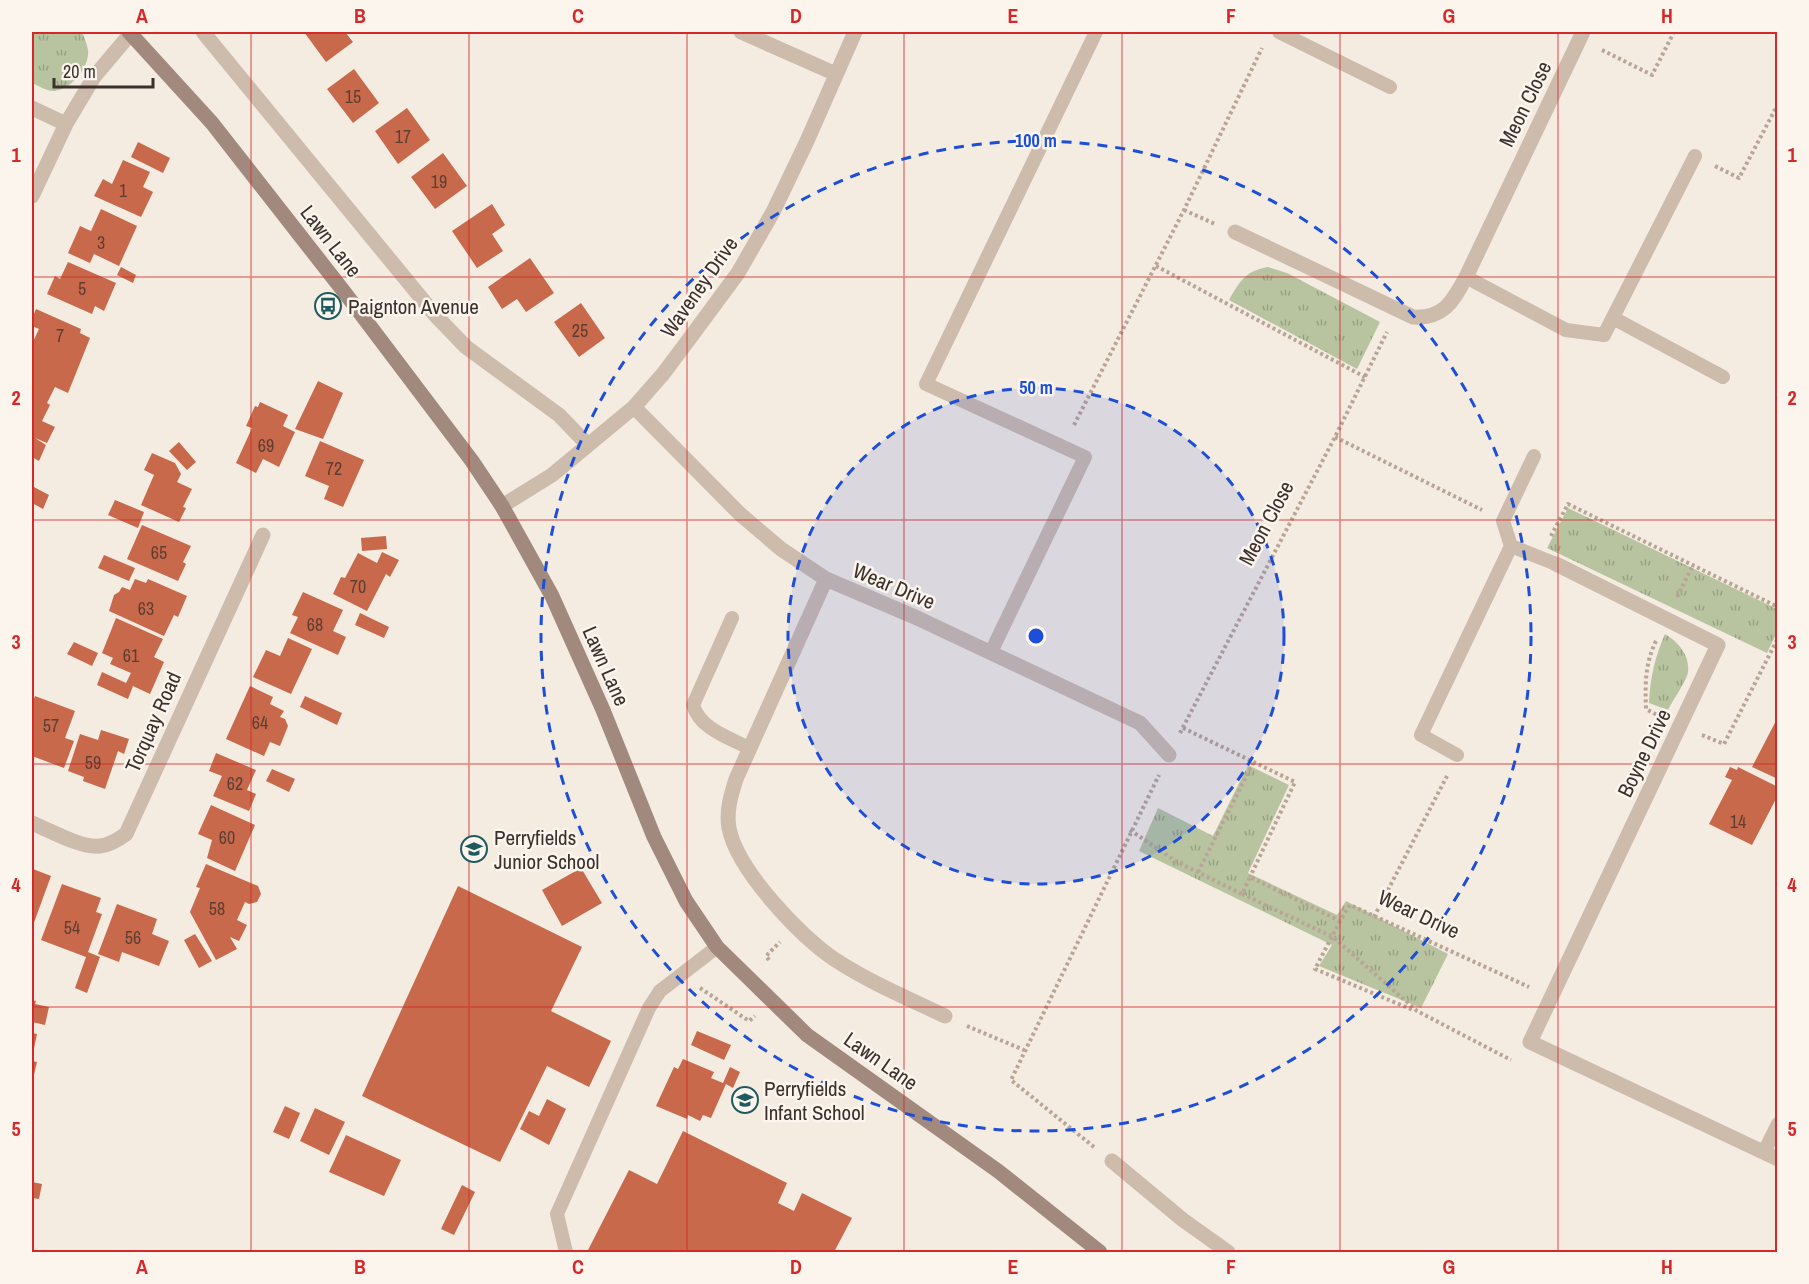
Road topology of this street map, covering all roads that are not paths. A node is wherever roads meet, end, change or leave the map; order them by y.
1 (130, 32) edge
2 (203, 32) edge
3 (741, 32) edge
4 (855, 32) edge
5 (1096, 32) edge
6 (1279, 32) edge
7 (1581, 36) edge
8 (836, 74) junction
9 (1390, 87) dead end
10 (32, 108) edge
11 (66, 124) junction
12 (1695, 156) road end
13 (32, 196) edge
14 (1235, 232) road end
15 (1466, 277) junction
16 (1613, 318) junction
17 (1723, 377) dead end
18 (634, 407) junction
19 (587, 444) junction
20 (1534, 456) dead end
21 (502, 506) junction
22 (263, 535) dead end
23 (1511, 546) junction
24 (1556, 564) joint
25 (826, 579) junction
26 (732, 618) dead end
27 (992, 652) junction
28 (749, 747) junction
29 (1169, 755) road end
30 (1457, 755) road end
31 (32, 824) edge
32 (717, 947) junction
33 (945, 1016) road end
34 (1778, 1124) edge
35 (1771, 1155) edge
36 (1112, 1161) road end
37 (566, 1252) edge
38 (1100, 1252) edge
39 (1228, 1252) edge

1 - 11 street
1 - 21 street, Lawn Lane
2 - 19 street, Lawn Lane
3 - 8 street
4 - 8 street, Waveney Drive
5 - 27 lane
6 - 9 lane
7 - 15 street, Meon Close
8 - 18 street, Waveney Drive
10 - 11 street
11 - 13 street
12 - 16 lane
14 - 15 street, Meon Close
15 - 16 lane
16 - 17 lane
18 - 19 street, Waveney Drive
18 - 25 street, Wear Drive
19 - 21 street, Waveney Drive
20 - 23 lane
21 - 32 street, Lawn Lane
22 - 31 street, Torquay Road
23 - 24 lane
23 - 30 lane
24 - 35 street, Boyne Drive
25 - 27 street, Wear Drive
25 - 28 street
26 - 28 lane
27 - 29 street, Wear Drive
28 - 33 street
32 - 37 lane
32 - 38 street, Lawn Lane
34 - 35 lane
36 - 39 street

